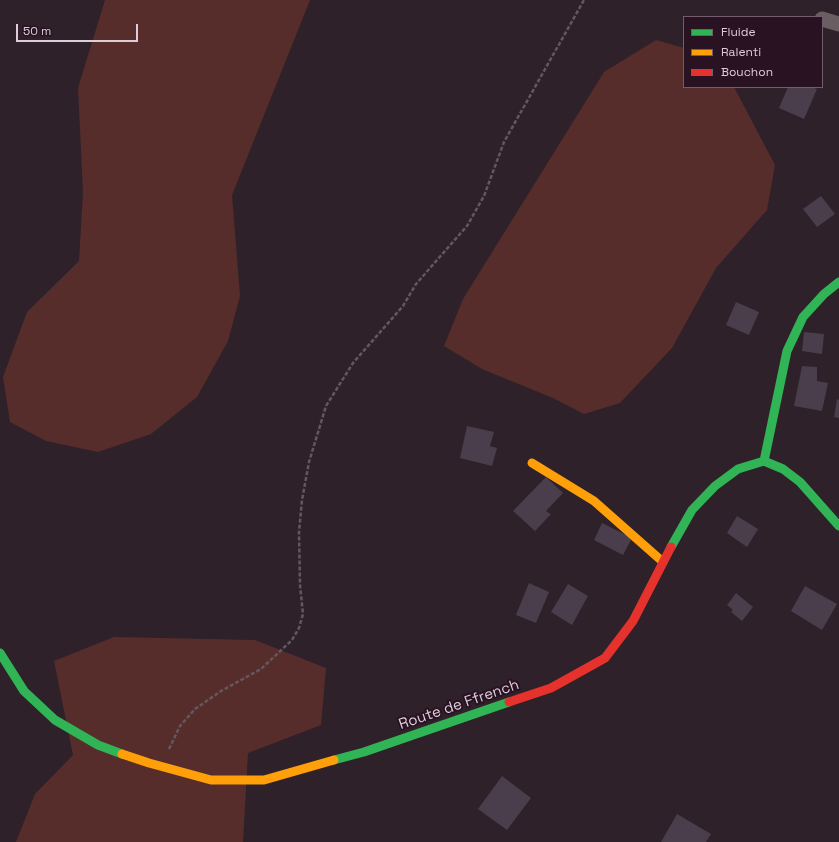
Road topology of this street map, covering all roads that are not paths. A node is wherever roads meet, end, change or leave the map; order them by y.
1 (823, 19) edge
2 (839, 24) edge
3 (839, 282) edge
4 (764, 461) junction
5 (532, 463) dead end
6 (839, 526) edge
7 (663, 562) junction
8 (0, 653) edge

1 - 2 street
3 - 4 main road
4 - 6 main road
4 - 7 main road, Route de Ffrench
5 - 7 main road
7 - 8 main road, Route de Ffrench

